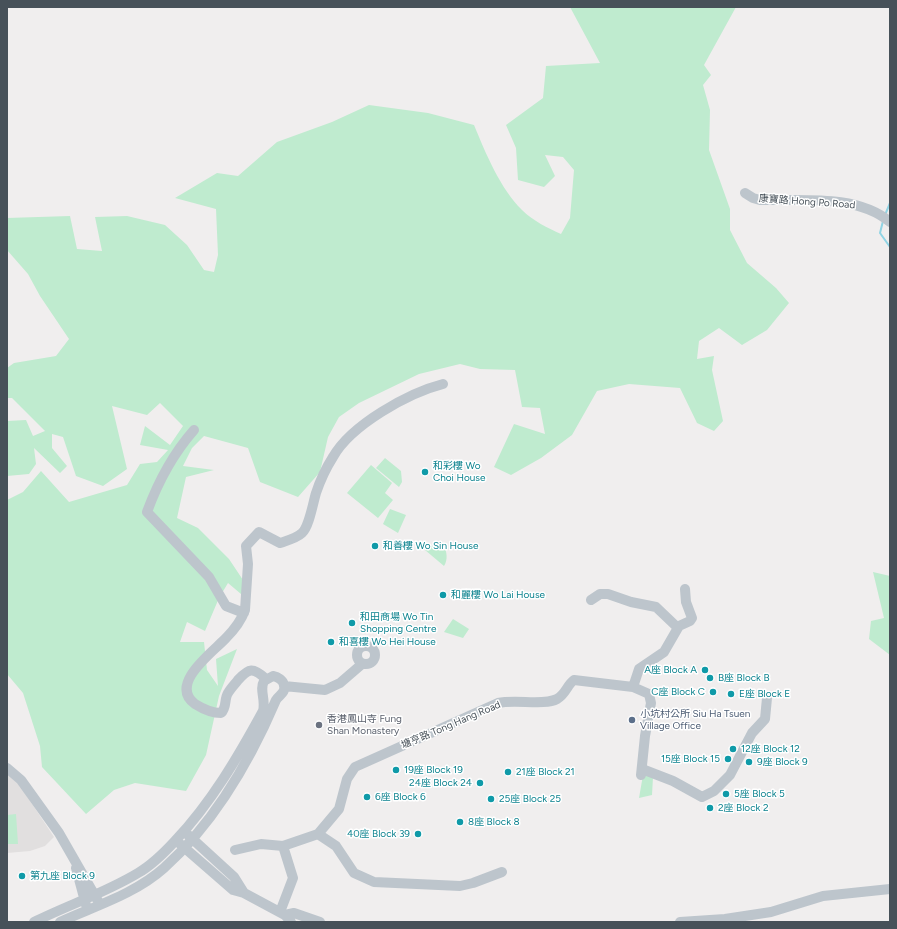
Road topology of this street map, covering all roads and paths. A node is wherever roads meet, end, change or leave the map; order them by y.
1 (745, 193) dead end
2 (890, 222) edge
3 (443, 384) dead end
4 (194, 430) dead end
5 (685, 589) dead end
6 (591, 600) dead end
7 (244, 613) junction
8 (678, 628) junction
9 (362, 664) dead end
10 (266, 679) junction
11 (284, 686) junction
12 (633, 687) junction
13 (262, 691) junction
14 (277, 698) junction
15 (767, 698) dead end
16 (7, 768) edge
17 (318, 834) junction
18 (188, 835) junction
19 (180, 844) junction
20 (283, 846) junction
21 (235, 850) dead end
22 (74, 858) junction
23 (502, 872) dead end
24 (890, 889) edge
25 (244, 893) junction
26 (97, 899) junction
27 (86, 904) junction
28 (285, 916) edge
29 (34, 922) edge
30 (60, 922) edge
31 (320, 922) edge
32 (680, 922) edge

1 - 2 street, 康寶路 Hong Po Road
3 - 7 street
4 - 7 street
5 - 8 street
6 - 8 street
7 - 10 street
8 - 12 street
9 - 11 street
10 - 11 street
10 - 13 street
11 - 14 street
12 - 15 street, 塘亨路 Tong Hang Road
12 - 17 street, 塘亨路 Tong Hang Road
13 - 14 street
13 - 18 street
14 - 18 street
16 - 22 street
17 - 20 street
17 - 23 street
18 - 19 street
18 - 25 street
19 - 25 street
19 - 26 street
20 - 21 street
20 - 28 street
22 - 26 street
22 - 27 street
24 - 32 street
25 - 28 street
26 - 27 street
27 - 29 street
27 - 30 street
28 - 31 street

